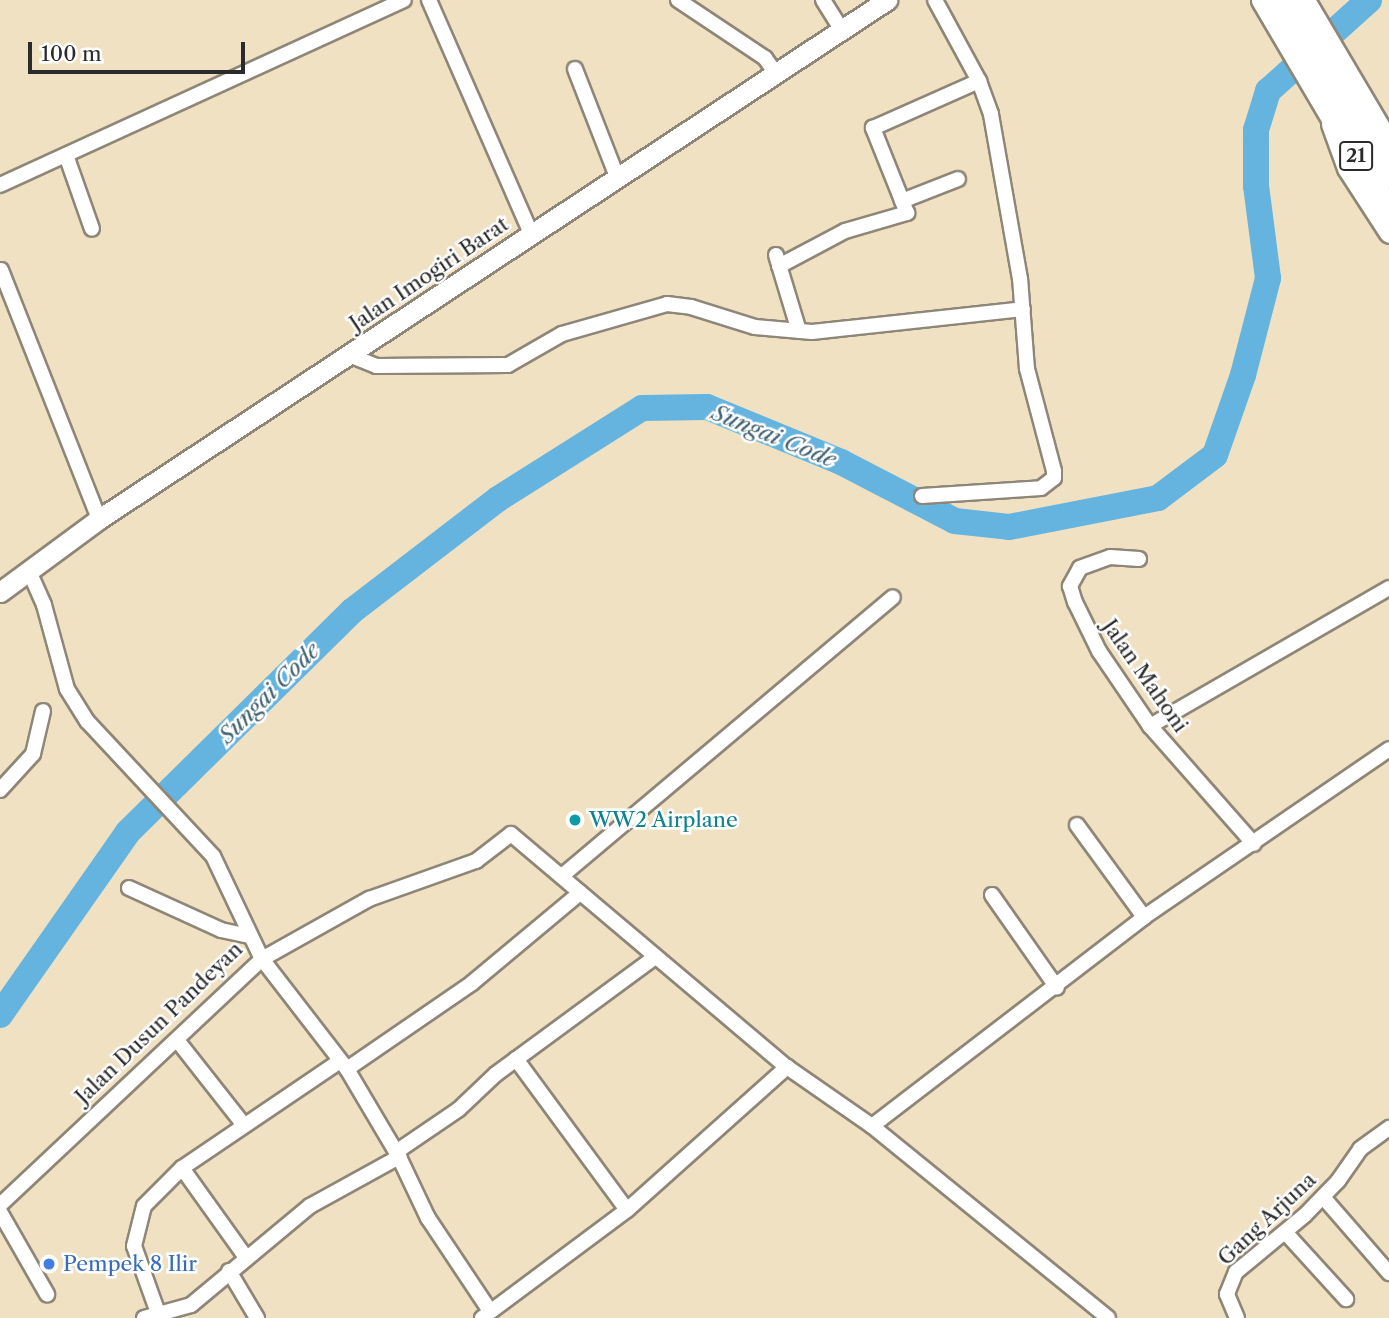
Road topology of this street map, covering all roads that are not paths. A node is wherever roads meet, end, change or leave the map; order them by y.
1 (404, 0) edge
2 (429, 0) edge
3 (678, 0) edge
4 (823, 0) edge
5 (887, 0) edge
6 (935, 0) edge
7 (1284, 5) edge
8 (842, 30) junction
9 (575, 69) dead end
10 (777, 75) junction
11 (979, 81) junction
12 (1334, 94) junction
13 (1389, 142) edge
14 (66, 155) junction
15 (1389, 176) edge
16 (617, 177) junction
17 (958, 179) dead end
18 (0, 185) edge
19 (902, 201) junction
20 (1389, 212) edge
21 (92, 229) dead end
22 (531, 233) junction
23 (1389, 233) edge
24 (1, 270) edge
25 (1023, 310) junction
26 (799, 331) junction
27 (349, 355) junction
28 (922, 496) dead end
29 (99, 519) junction
30 (1139, 559) dead end
31 (29, 571) junction
32 (1389, 588) edge
33 (0, 592) edge
34 (892, 597) dead end
35 (43, 710) dead end
36 (1150, 726) junction
37 (1389, 749) edge
38 (0, 790) edge
39 (1077, 825) dead end
40 (1254, 844) junction
41 (563, 875) junction
42 (129, 888) dead end
43 (580, 893) junction
44 (992, 895) dead end
45 (1144, 917) junction
46 (250, 936) junction
47 (654, 958) junction
48 (262, 959) junction
49 (1057, 988) junction
50 (177, 1040) junction
51 (516, 1059) junction
52 (343, 1065) junction
53 (787, 1067) junction
54 (244, 1125) junction
55 (872, 1126) junction
56 (1389, 1128) edge
57 (398, 1154) junction
58 (181, 1168) junction
59 (1323, 1197) junction
60 (0, 1205) edge
61 (627, 1210) junction
62 (0, 1212) edge
63 (1285, 1232) junction
64 (245, 1256) junction
65 (229, 1271) junction
66 (1389, 1273) edge
67 (47, 1294) dead end
68 (1346, 1299) dead end
69 (486, 1315) edge
70 (151, 1316) edge
71 (257, 1318) edge
72 (1108, 1318) edge
73 (1237, 1318) edge

1 - 14 street
2 - 22 street
3 - 10 street
4 - 8 street
5 - 8 main road, Jalan Imogiri Barat
6 - 11 street
7 - 12 highway, 21
7 - 12 main road
8 - 10 main road, Jalan Imogiri Barat
9 - 16 street
10 - 16 main road, Jalan Imogiri Barat
11 - 19 street
11 - 25 street
12 - 13 main road
12 - 15 highway, 21
12 - 20 highway, 21
12 - 23 main road
14 - 18 street
14 - 21 street
16 - 22 main road, Jalan Imogiri Barat
17 - 19 street
19 - 26 street
22 - 27 main road, Jalan Imogiri Barat
24 - 29 street
25 - 26 street
25 - 28 street
26 - 27 street
27 - 29 main road, Jalan Imogiri Barat
29 - 31 main road, Jalan Imogiri Barat
30 - 36 street, Jalan Mahoni
31 - 33 main road, Jalan Imogiri Barat
31 - 46 street, Jalan Dusun Pandeyan
32 - 36 street
34 - 41 street
35 - 38 street
36 - 40 street, Jalan Mahoni
37 - 40 street
39 - 45 street
40 - 45 street
41 - 43 street
41 - 48 street
42 - 46 street
43 - 47 street
43 - 52 street
44 - 49 street
45 - 49 street
46 - 48 street, Jalan Dusun Pandeyan
47 - 51 street
47 - 53 street
48 - 50 street, Jalan Dusun Pandeyan
48 - 52 street
49 - 55 street
50 - 54 street
50 - 60 street, Jalan Dusun Pandeyan
51 - 57 street
51 - 61 street
52 - 54 street
52 - 57 street
53 - 55 street
53 - 61 street
54 - 58 street
55 - 72 street
56 - 59 street, Gang Arjuna
57 - 64 street
57 - 69 street
58 - 64 street
58 - 70 street
59 - 63 street, Gang Arjuna
59 - 66 street
61 - 69 street
62 - 67 street
63 - 68 street
63 - 73 street, Gang Arjuna
64 - 65 street
65 - 70 street
65 - 71 street

